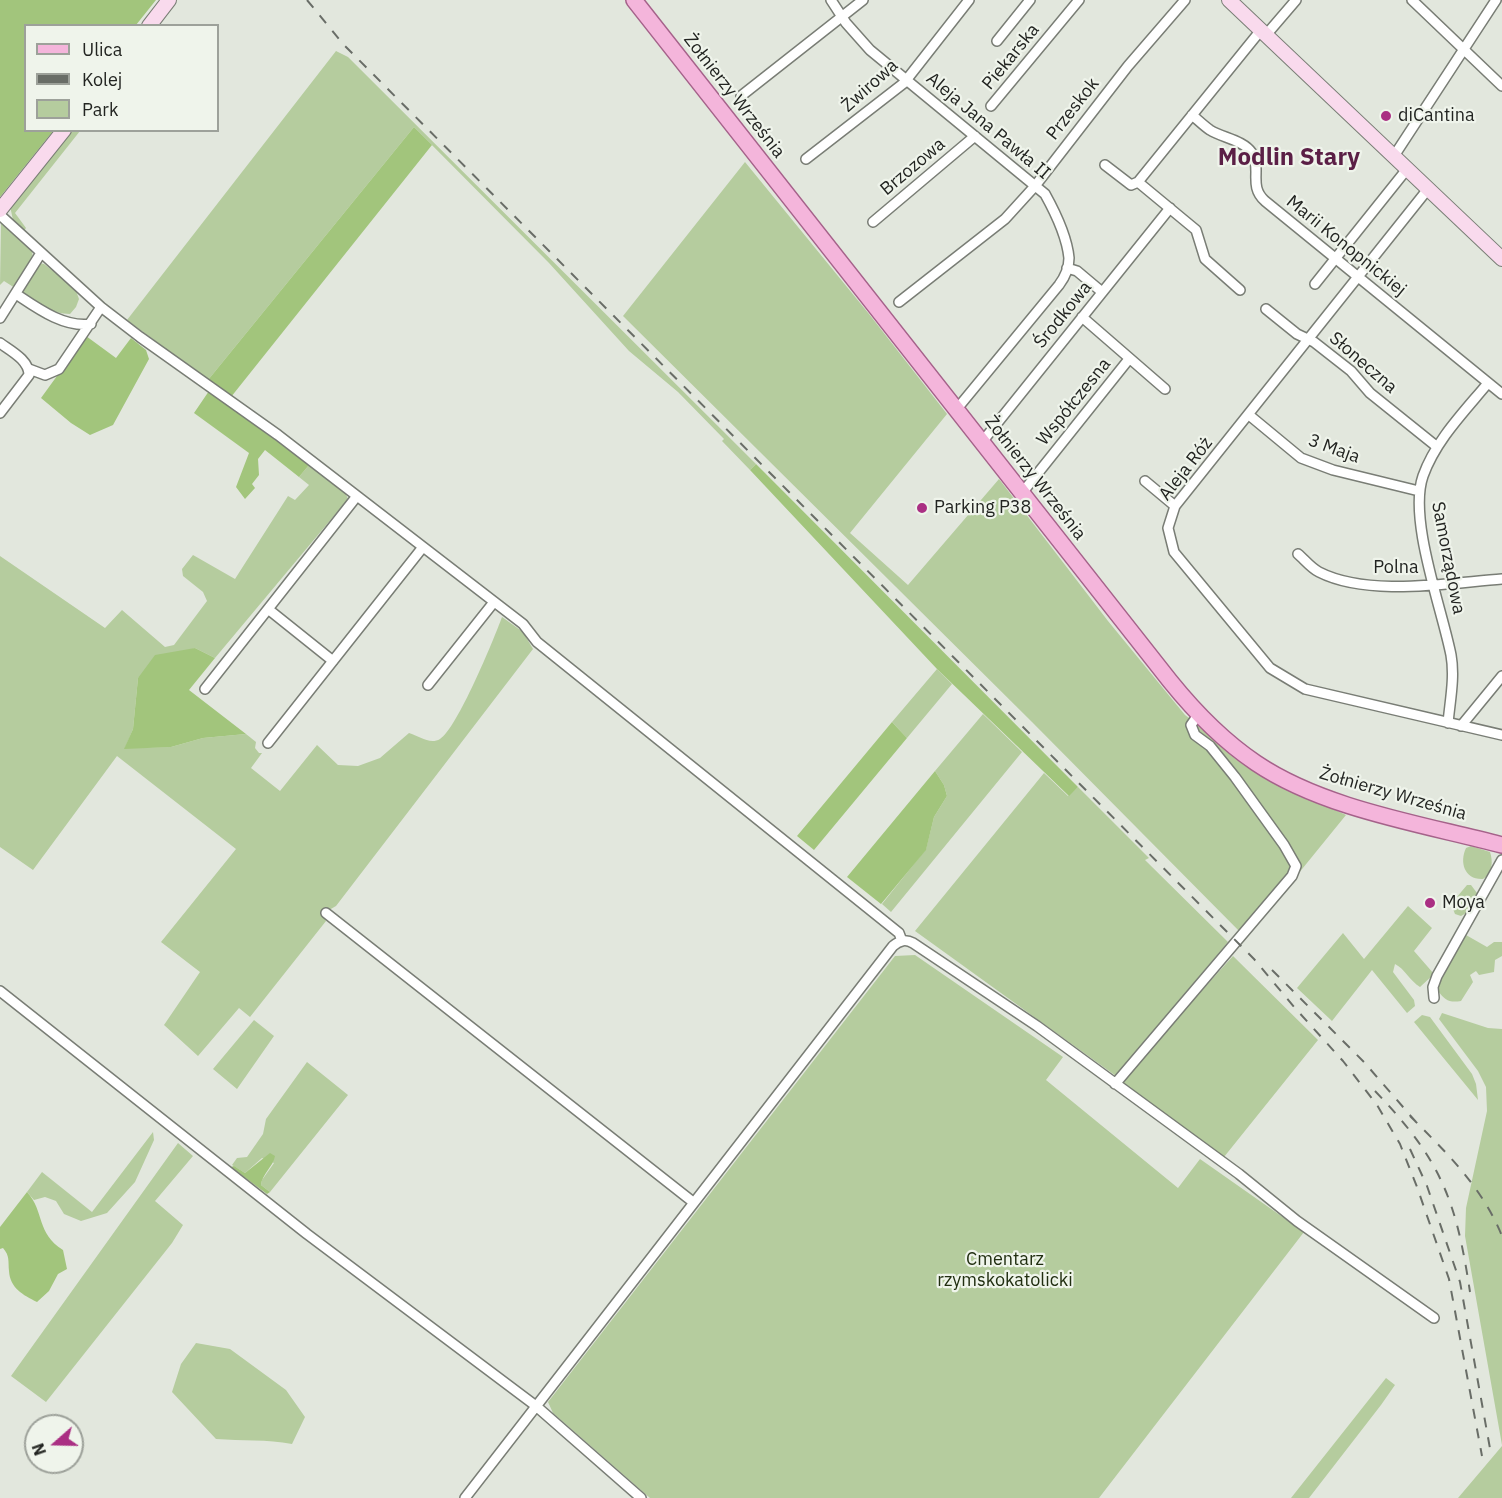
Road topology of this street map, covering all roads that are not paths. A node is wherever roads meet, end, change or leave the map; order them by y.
1 (169, 0) edge
2 (634, 0) edge
3 (831, 0) edge
4 (863, 0) edge
5 (969, 0) edge
6 (1030, 0) edge
7 (1079, 0) edge
8 (1185, 0) edge
9 (1229, 0) edge
10 (1296, 0) edge
11 (1412, 0) edge
12 (1496, 0) edge
13 (843, 17) junction
14 (151, 24) edge
15 (1263, 33) junction
16 (997, 41) dead end
17 (1464, 50) junction
18 (906, 80) junction
19 (1502, 86) edge
20 (741, 96) dead end
21 (991, 106) dead end
22 (1192, 115) junction
23 (62, 132) edge
24 (975, 136) junction
25 (1394, 156) junction
26 (806, 159) dead end
27 (1105, 165) dead end
28 (1407, 169) junction
29 (1138, 182) junction
30 (1035, 186) junction
31 (1428, 189) junction
32 (1170, 208) junction
33 (0, 212) edge
34 (873, 222) dead end
35 (41, 253) junction
36 (1335, 259) junction
37 (1502, 259) edge
38 (1067, 268) junction
39 (1357, 277) junction
40 (1315, 284) dead end
41 (1240, 290) dead end
42 (1102, 292) junction
43 (16, 294) junction
44 (899, 302) dead end
45 (101, 307) junction
46 (1266, 309) dead end
47 (0, 318) edge
48 (1082, 318) junction
49 (90, 324) junction
50 (1308, 339) junction
51 (0, 343) edge
52 (1129, 359) junction
53 (29, 369) junction
54 (1488, 383) junction
55 (1165, 388) dead end
56 (1502, 394) edge
57 (956, 411) junction
58 (0, 413) edge
59 (1249, 416) junction
60 (982, 442) junction
61 (1436, 446) junction
62 (1145, 481) dead end
63 (1419, 491) junction
64 (1022, 493) junction
65 (357, 496) junction
66 (1175, 506) junction
67 (423, 548) junction
68 (1298, 554) dead end
69 (1502, 579) edge
70 (1433, 584) junction
71 (494, 602) junction
72 (268, 609) junction
73 (333, 661) junction
74 (1502, 676) edge
75 (428, 685) dead end
76 (205, 689) dead end
77 (1198, 715) junction
78 (1448, 723) junction
79 (1461, 726) junction
80 (1502, 735) edge
81 (268, 743) dead end
82 (1502, 844) edge
83 (1502, 860) edge
84 (326, 913) dead end
85 (902, 940) junction
86 (0, 991) edge
87 (1434, 998) dead end
88 (1115, 1084) junction
89 (693, 1202) junction
90 (1434, 1318) dead end
91 (536, 1406) junction
92 (465, 1498) edge
93 (641, 1498) edge

1 - 14 street
2 - 57 main road, Żołnierzy Września
3 - 13 street, Aleja Jana Pawła II
4 - 13 street
5 - 18 street, Żwirowa
6 - 16 street
7 - 21 street, Piekarska
8 - 30 street, Przeskok
9 - 15 street
10 - 15 street
11 - 17 street
12 - 17 street
13 - 18 street, Aleja Jana Pawła II
13 - 20 street
15 - 22 street
15 - 25 street
17 - 19 street
17 - 25 street
18 - 24 street, Aleja Jana Pawła II
18 - 26 street, Żwirowa
22 - 29 street
22 - 36 street, Marii Konopnickiej
23 - 33 street
24 - 30 street, Aleja Jana Pawła II
24 - 34 street, Brzozowa
25 - 28 street
27 - 29 street
28 - 31 street
28 - 36 street
29 - 32 street
30 - 38 street, Aleja Jana Pawła II
30 - 44 street, Przeskok
31 - 37 street
31 - 39 street, Aleja Róż
32 - 41 street
32 - 42 street, Środkowa
33 - 35 street
35 - 43 street
35 - 45 street
36 - 39 street, Marii Konopnickiej
36 - 40 street
38 - 42 street
38 - 57 street
39 - 50 street, Aleja Róż
39 - 54 street, Marii Konopnickiej
42 - 48 street, Środkowa
43 - 47 street
43 - 49 street
45 - 49 street
45 - 65 street
46 - 50 street, Słoneczna
48 - 52 street, Współczesna
48 - 60 street, Środkowa
49 - 53 street
50 - 59 street, Aleja Róż
50 - 61 street, Słoneczna
51 - 53 street
52 - 55 street, Współczesna
52 - 64 street, Współczesna
53 - 58 street
54 - 56 street, Marii Konopnickiej
54 - 61 street, Samorządowa
57 - 60 main road, Żołnierzy Września
59 - 63 street, 3 Maja
59 - 66 street, Aleja Róż
60 - 64 main road, Żołnierzy Września
61 - 63 street, Samorządowa
62 - 66 street
63 - 70 street, Samorządowa
64 - 77 main road, Żołnierzy Września
65 - 67 street
65 - 72 street
66 - 78 street, Aleja Róż
67 - 71 street
67 - 73 street
68 - 70 street, Polna
69 - 70 street, Polna
70 - 78 street, Samorządowa
71 - 75 street
71 - 85 street
72 - 73 street
72 - 76 street
73 - 81 street
74 - 79 street
77 - 82 main road, Żołnierzy Września
77 - 88 street
78 - 79 street, Aleja Róż
79 - 80 street, Aleja Róż
83 - 87 street
84 - 89 street
85 - 88 street
85 - 89 street
86 - 91 street
88 - 90 street
89 - 91 street
91 - 92 street
91 - 93 street

